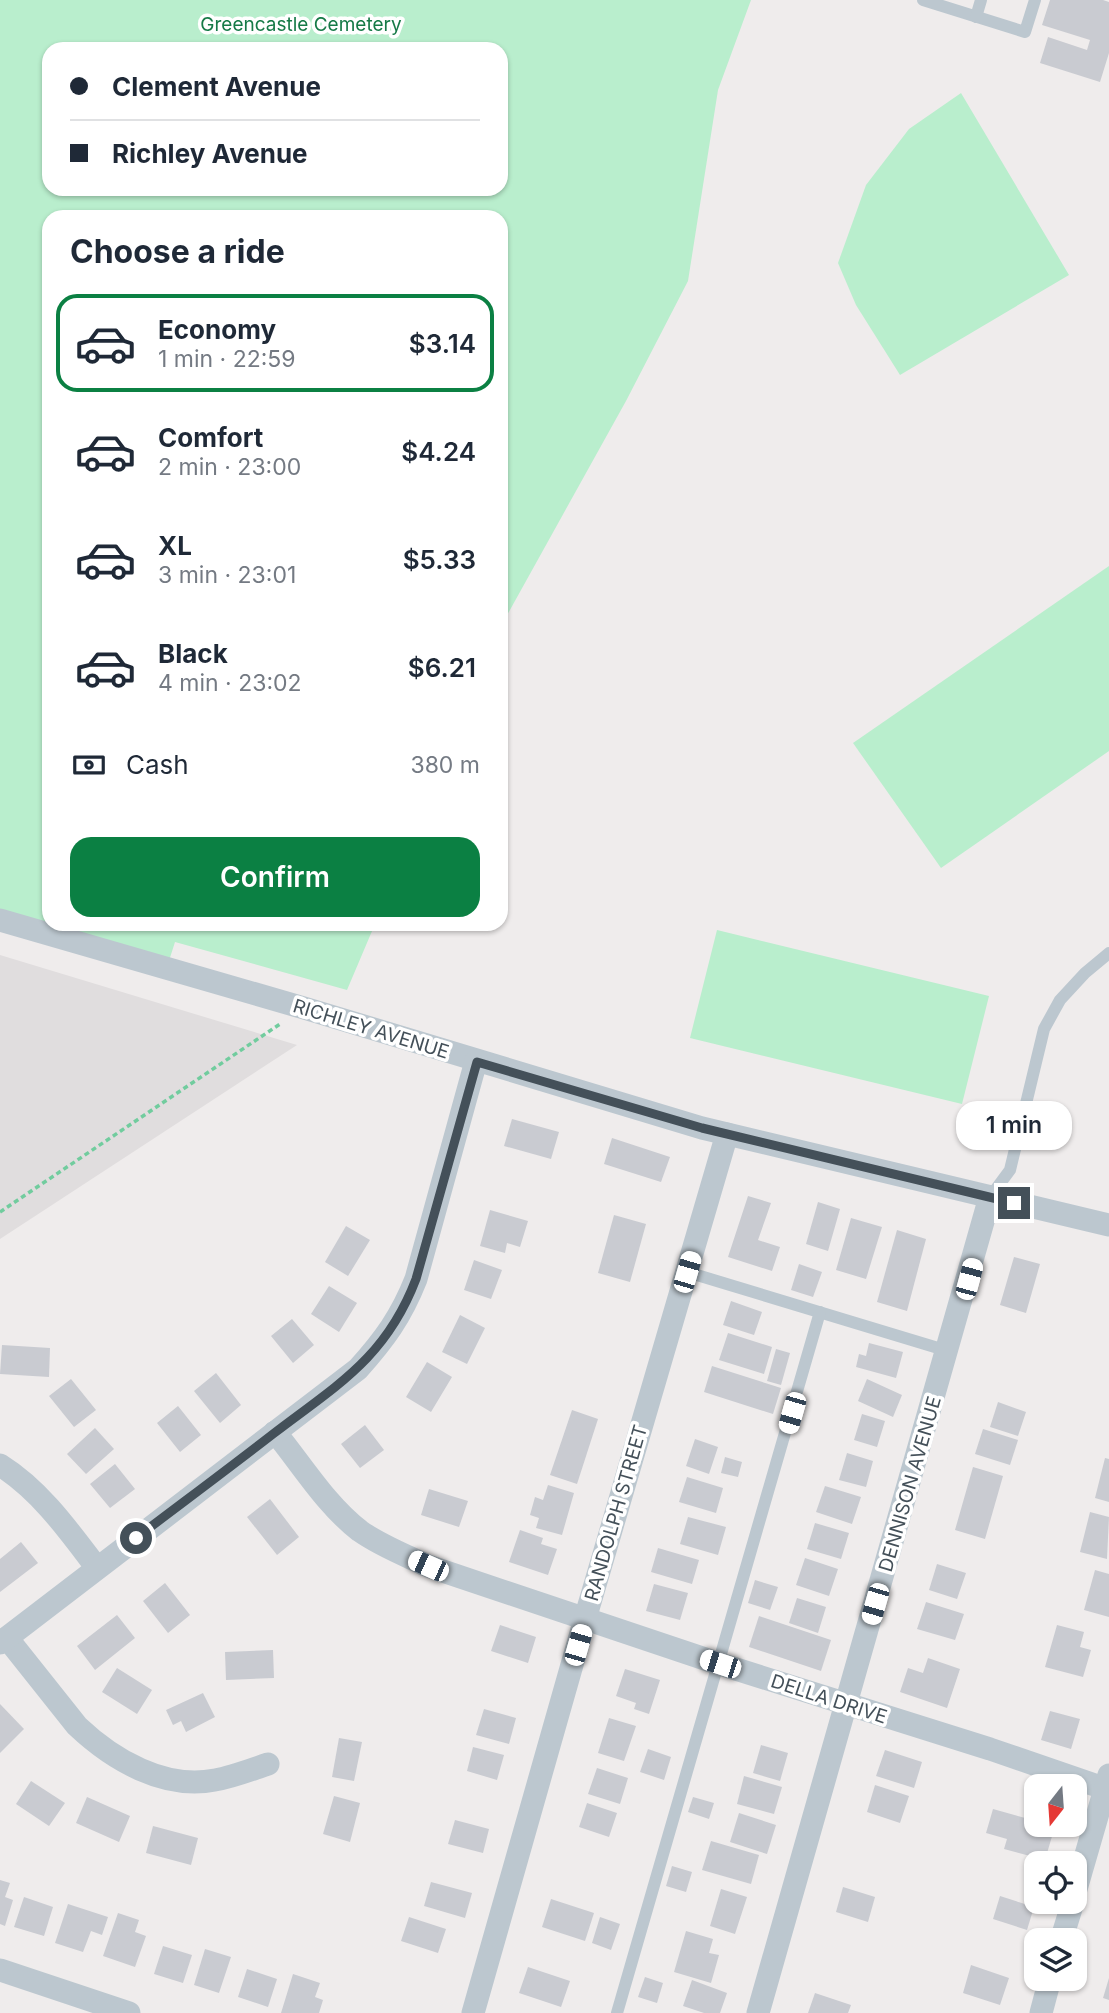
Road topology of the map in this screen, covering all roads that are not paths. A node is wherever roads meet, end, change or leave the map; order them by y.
1 (923, 0) edge
2 (981, 0) edge
3 (1035, 0) edge
4 (976, 17) junction
5 (0, 920) edge
6 (1109, 953) edge
7 (477, 1062) junction
8 (727, 1134) junction
9 (990, 1197) junction
10 (1109, 1226) edge
11 (687, 1272) junction
12 (820, 1312) junction
13 (948, 1352) junction
14 (275, 1432) junction
15 (0, 1465) edge
16 (97, 1569) junction
17 (585, 1619) junction
18 (4, 1641) edge
19 (720, 1664) junction
20 (846, 1705) junction
21 (268, 1764) dead end
22 (1107, 1784) edge
23 (1087, 1852) edge
24 (0, 1970) edge
25 (1047, 1991) edge
26 (130, 2013) edge
27 (473, 2013) edge
28 (617, 2013) edge
29 (758, 2013) edge
30 (1041, 2013) edge

1 - 4 lane
2 - 4 lane
3 - 4 lane
5 - 7 street, RICHLEY AVENUE
6 - 9 lane
7 - 8 street, RICHLEY AVENUE
7 - 14 street
8 - 9 street, RICHLEY AVENUE
8 - 11 street, RANDOLPH STREET
9 - 10 street, RICHLEY AVENUE
9 - 13 street, DENNISON AVENUE
11 - 12 lane
11 - 17 street, RANDOLPH STREET
12 - 13 lane
12 - 19 lane
13 - 20 street, DENNISON AVENUE
14 - 16 street
14 - 17 street, DELLA DRIVE
15 - 16 street
16 - 18 street
17 - 19 street, DELLA DRIVE
17 - 27 street, RANDOLPH STREET
18 - 21 street
19 - 20 street, DELLA DRIVE
19 - 28 lane
20 - 22 street, DELLA DRIVE
20 - 29 street, DENNISON AVENUE
22 - 23 street
24 - 26 street
25 - 30 street

